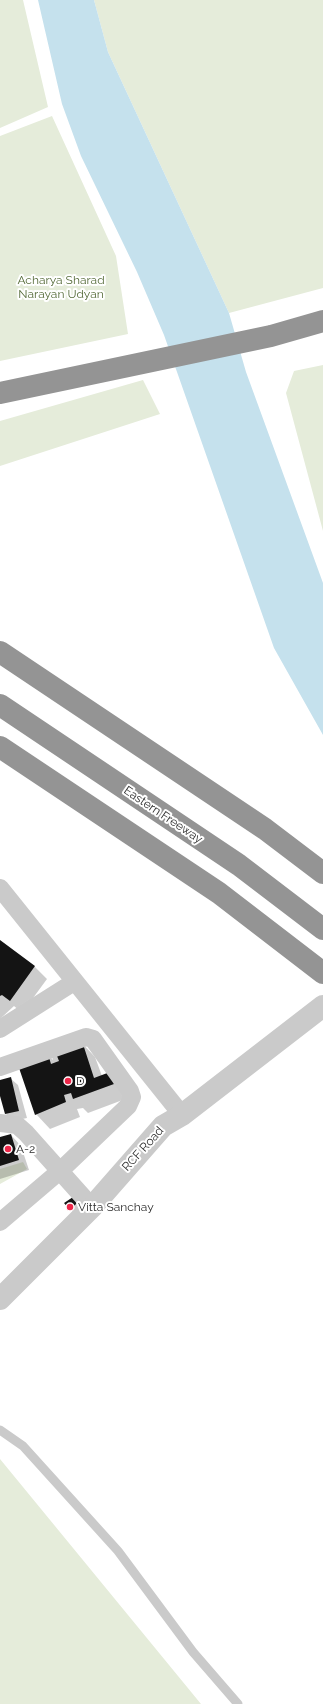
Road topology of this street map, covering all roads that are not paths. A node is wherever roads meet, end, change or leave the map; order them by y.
1 (323, 321) edge
2 (0, 393) edge
3 (0, 652) edge
4 (0, 705) edge
5 (0, 747) edge
6 (323, 873) edge
7 (3, 900) edge
8 (323, 929) edge
9 (323, 973) edge
10 (74, 982) junction
11 (323, 1006) edge
12 (0, 1029) edge
13 (0, 1067) edge
14 (182, 1115) junction
15 (1, 1118) edge
16 (61, 1170) junction
17 (92, 1207) junction
18 (0, 1222) edge
19 (0, 1299) edge
20 (0, 1430) edge
21 (238, 1704) edge

1 - 2 highway
3 - 6 highway
4 - 8 highway, Eastern Freeway
5 - 9 highway
7 - 10 street
10 - 12 street
10 - 14 street
11 - 14 street, RCF Road
13 - 16 street
14 - 17 street, RCF Road
15 - 16 street
16 - 17 street
16 - 18 street
17 - 19 street, RCF Road
20 - 21 lane

